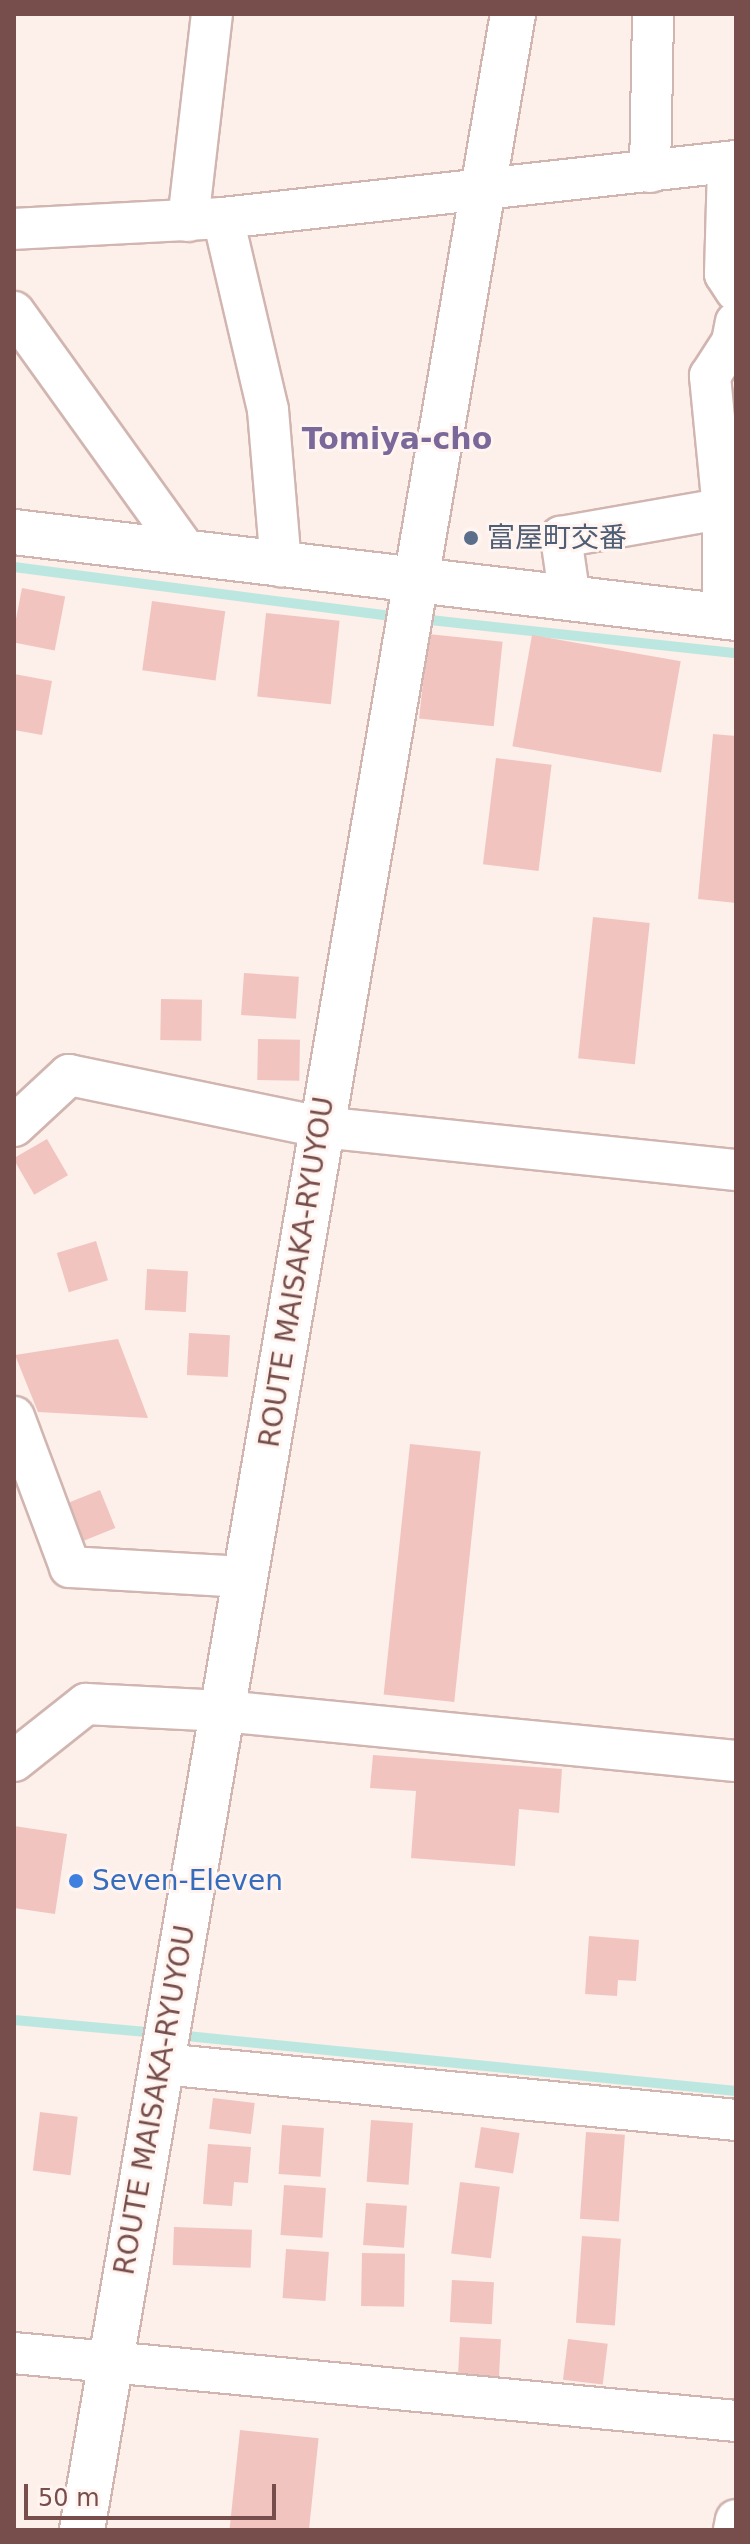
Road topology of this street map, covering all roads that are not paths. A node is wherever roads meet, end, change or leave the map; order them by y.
1 (212, 14) edge
2 (513, 14) edge
3 (653, 14) edge
4 (732, 164) edge
5 (650, 172) junction
6 (484, 186) junction
7 (205, 220) junction
8 (14, 229) edge
9 (736, 291) edge
10 (14, 312) edge
11 (736, 322) edge
12 (729, 507) edge
13 (14, 532) edge
14 (187, 553) junction
15 (281, 566) junction
16 (415, 583) junction
17 (570, 599) junction
18 (729, 617) edge
19 (14, 1126) edge
20 (320, 1127) junction
21 (736, 1170) edge
22 (14, 1417) edge
23 (246, 1577) junction
24 (223, 1711) junction
25 (14, 1761) edge
26 (736, 1761) edge
27 (161, 2068) junction
28 (736, 2120) edge
29 (14, 2353) edge
30 (110, 2363) junction
31 (736, 2421) edge
32 (736, 2520) edge
33 (82, 2530) edge
34 (734, 2530) edge

1 - 7 street
2 - 6 main road, ROUTE MAISAKA-RYUYOU
3 - 5 street
4 - 5 street
4 - 9 street
5 - 6 street
6 - 7 street
6 - 16 main road, ROUTE MAISAKA-RYUYOU
7 - 8 street
7 - 15 street
10 - 14 street
11 - 12 street
12 - 17 street
12 - 18 street
13 - 14 main road
14 - 15 main road
15 - 16 main road
16 - 17 main road
16 - 20 main road, ROUTE MAISAKA-RYUYOU
17 - 18 main road
19 - 20 street
20 - 21 street
20 - 23 main road, ROUTE MAISAKA-RYUYOU
22 - 23 street
23 - 24 main road, ROUTE MAISAKA-RYUYOU
24 - 25 street
24 - 26 street
24 - 27 main road, ROUTE MAISAKA-RYUYOU
27 - 28 street
27 - 30 main road, ROUTE MAISAKA-RYUYOU
29 - 30 street
30 - 31 street
30 - 33 main road, ROUTE MAISAKA-RYUYOU
32 - 34 street

